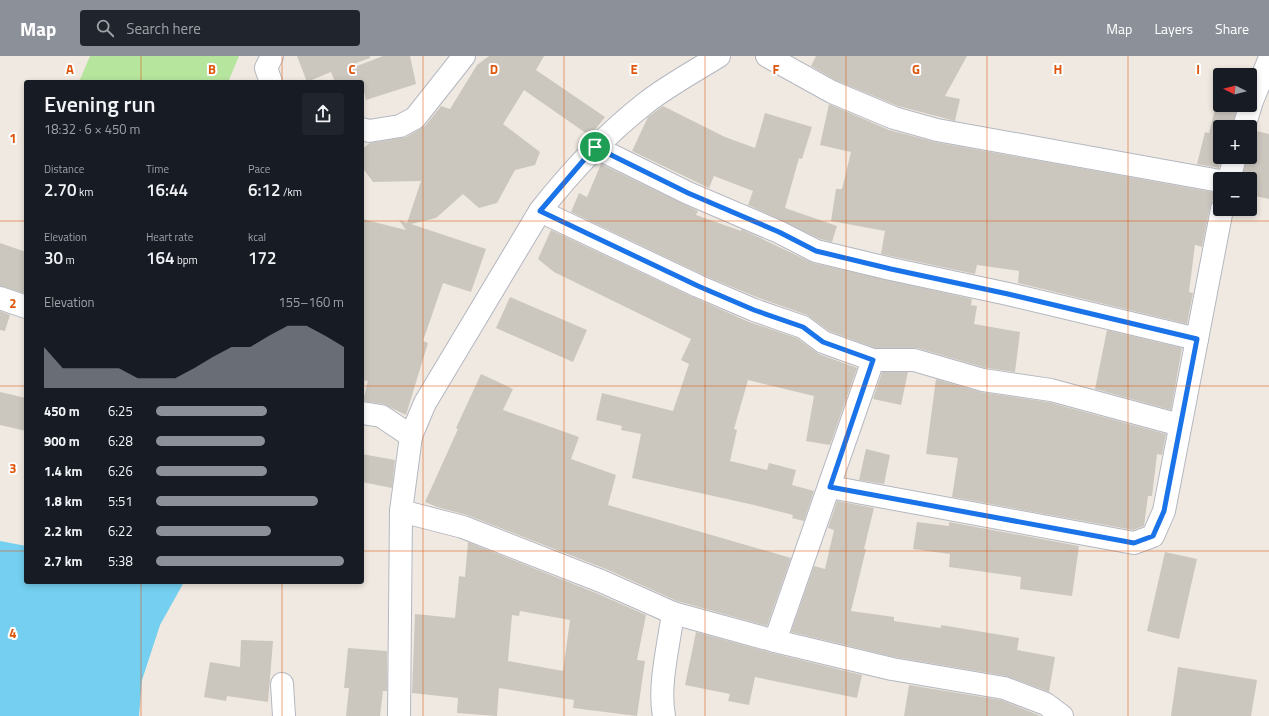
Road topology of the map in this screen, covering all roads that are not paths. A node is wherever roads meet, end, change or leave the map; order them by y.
1 (272, 56) edge
2 (464, 56) edge
3 (719, 56) edge
4 (767, 56) edge
5 (1269, 60) edge
6 (270, 80) edge
7 (1261, 105) edge
8 (1249, 120) edge
9 (364, 130) edge
10 (595, 147) junction
11 (1213, 179) edge
12 (540, 211) junction
13 (1221, 216) edge
14 (0, 298) edge
15 (24, 306) edge
16 (1197, 339) junction
17 (873, 360) junction
18 (364, 413) edge
19 (1180, 425) junction
20 (411, 436) junction
21 (830, 487) junction
22 (401, 511) junction
23 (673, 613) junction
24 (775, 641) junction
25 (282, 684) dead end
26 (284, 716) edge
27 (399, 716) edge
28 (664, 716) edge
29 (1062, 716) edge

1 - 6 street
2 - 9 street
3 - 10 street
4 - 11 street
5 - 7 street
7 - 8 street
10 - 12 street
10 - 16 street
12 - 17 street
12 - 20 street
13 - 16 street
14 - 15 street
16 - 19 street
17 - 19 street
17 - 21 street
18 - 20 street
19 - 21 street
20 - 22 street
21 - 24 street
22 - 23 street
22 - 27 street
23 - 24 street
23 - 28 street
24 - 29 street
25 - 26 street

